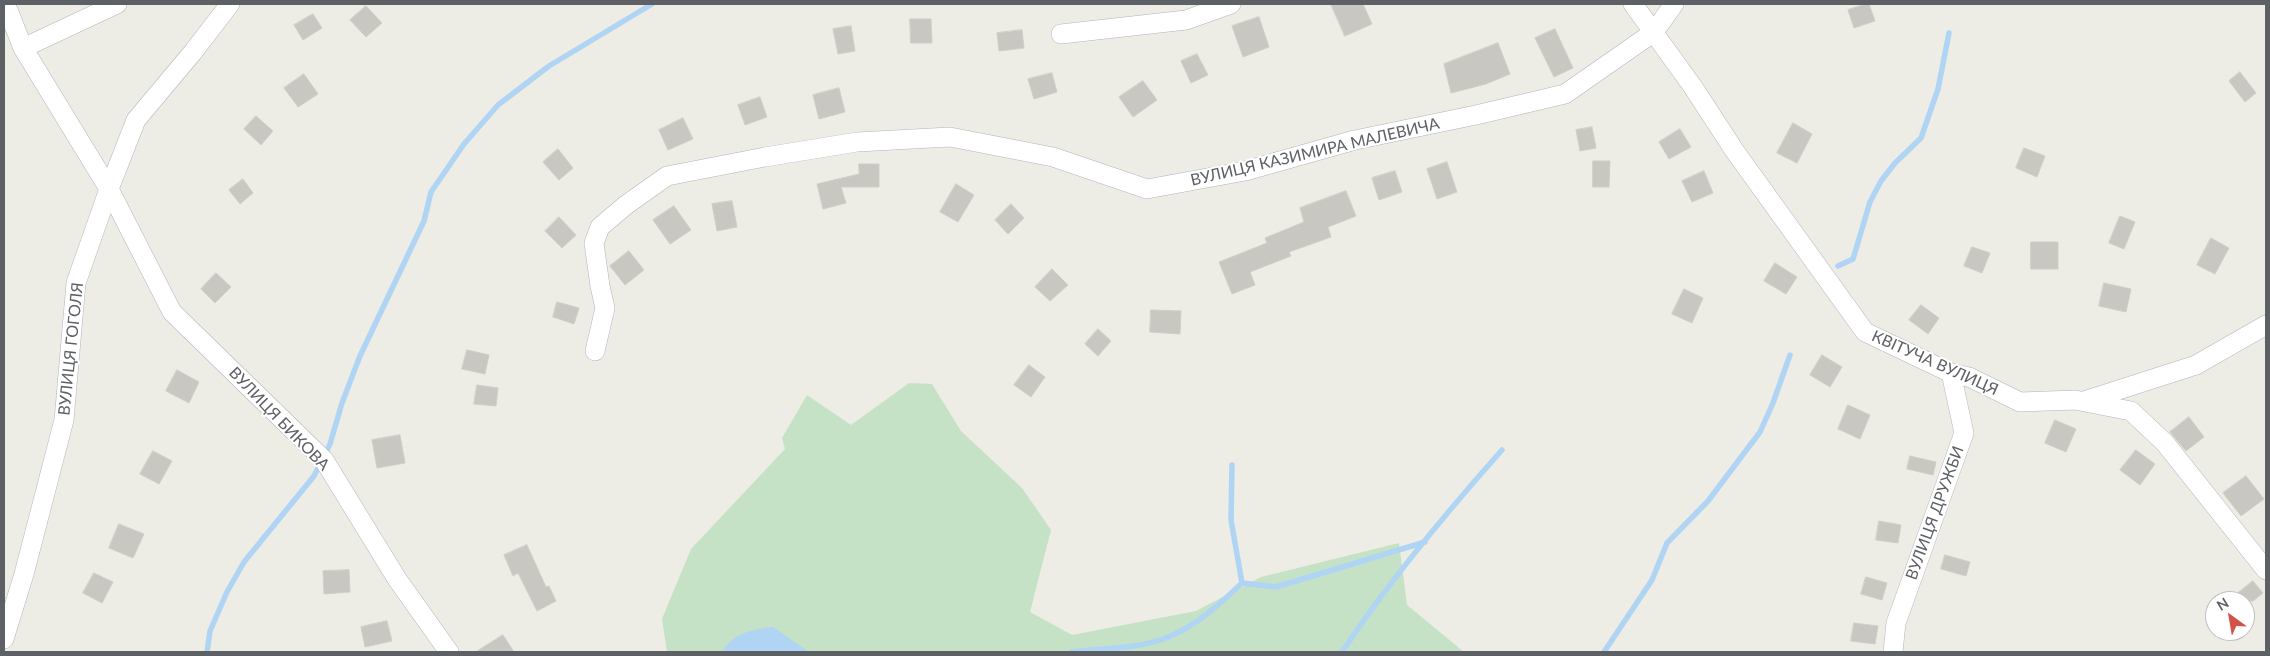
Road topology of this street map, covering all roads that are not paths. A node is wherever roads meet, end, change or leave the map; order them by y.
1 (117, 4) edge
2 (230, 4) edge
3 (1231, 4) edge
4 (1633, 4) edge
5 (1674, 4) edge
6 (7, 11) edge
7 (1654, 32) junction
8 (1061, 34) dead end
9 (23, 48) junction
10 (109, 189) junction
11 (2266, 325) edge
12 (595, 351) dead end
13 (1951, 373) junction
14 (2081, 402) junction
15 (2266, 570) edge
16 (4, 639) edge
17 (449, 652) edge
18 (1893, 652) edge

1 - 9 street
2 - 10 street, ВУЛИЦЯ ГОГОЛЯ
3 - 8 street
4 - 7 street, КВІТУЧА ВУЛИЦЯ
5 - 7 street
6 - 9 street, ВУЛИЦЯ БИКОВА
7 - 12 street, ВУЛИЦЯ КАЗИМИРА МАЛЕВИЧА
7 - 13 street, КВІТУЧА ВУЛИЦЯ
9 - 10 street, ВУЛИЦЯ БИКОВА
10 - 16 street, ВУЛИЦЯ ГОГОЛЯ
10 - 17 street, ВУЛИЦЯ БИКОВА
11 - 14 street
13 - 14 street, КВІТУЧА ВУЛИЦЯ
13 - 18 street, ВУЛИЦЯ ДРУЖБИ
14 - 15 street, КВІТУЧА ВУЛИЦЯ

